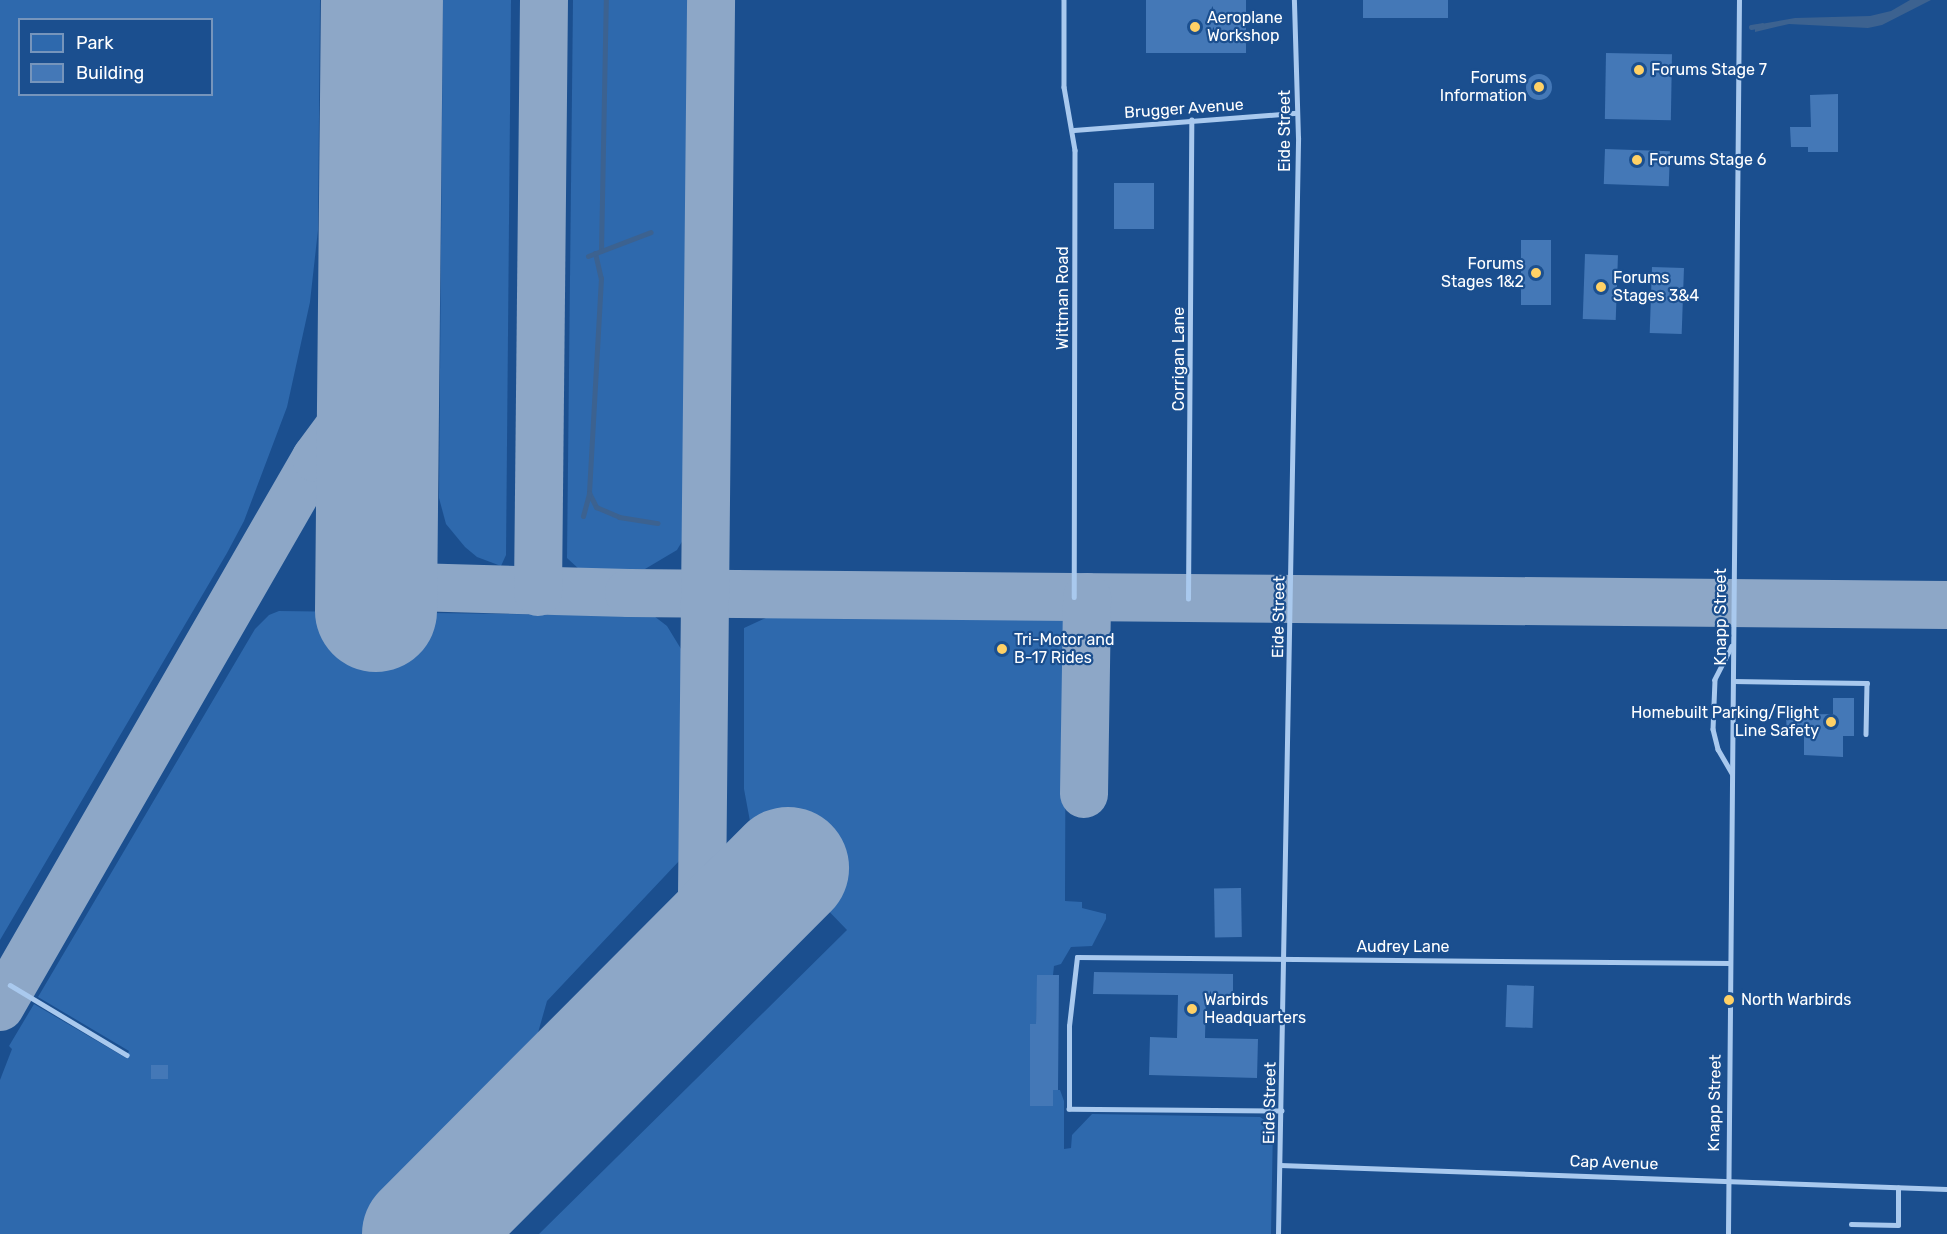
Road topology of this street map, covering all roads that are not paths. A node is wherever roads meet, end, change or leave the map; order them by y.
1 (1064, 0) edge
2 (1294, 0) edge
3 (1739, 0) edge
4 (1296, 113) junction
5 (1191, 120) junction
6 (1074, 130) junction
7 (1074, 597) dead end
8 (1188, 598) dead end
9 (1733, 644) junction
10 (1733, 681) junction
11 (1866, 734) dead end
12 (1732, 774) junction
13 (1285, 959) junction
14 (1730, 963) junction
15 (10, 985) dead end
16 (127, 1055) dead end
17 (1282, 1112) junction
18 (1280, 1165) junction
19 (1726, 1180) junction
20 (1898, 1188) junction
21 (1947, 1189) edge
22 (1851, 1224) dead end
23 (1278, 1234) edge
24 (1728, 1234) edge

1 - 6 lane, Wittman Road
2 - 4 lane, Eide Street
3 - 9 lane, Knapp Street
4 - 5 lane, Brugger Avenue
4 - 13 lane, Eide Street
5 - 6 lane, Brugger Avenue
5 - 8 lane, Corrigan Lane
6 - 7 lane, Wittman Road
9 - 10 lane, Knapp Street
9 - 12 lane
10 - 11 lane
10 - 12 lane, Knapp Street
12 - 14 lane, Knapp Street
13 - 14 lane, Audrey Lane
13 - 17 lane, Eide Street
13 - 17 lane, Audrey Lane
14 - 19 lane, Knapp Street
15 - 16 lane
17 - 18 lane, Eide Street
18 - 19 lane, Cap Avenue
18 - 23 lane, Eide Street
19 - 20 lane, Cap Avenue
19 - 24 lane, Knapp Street
20 - 21 lane, Cap Avenue
20 - 22 lane

